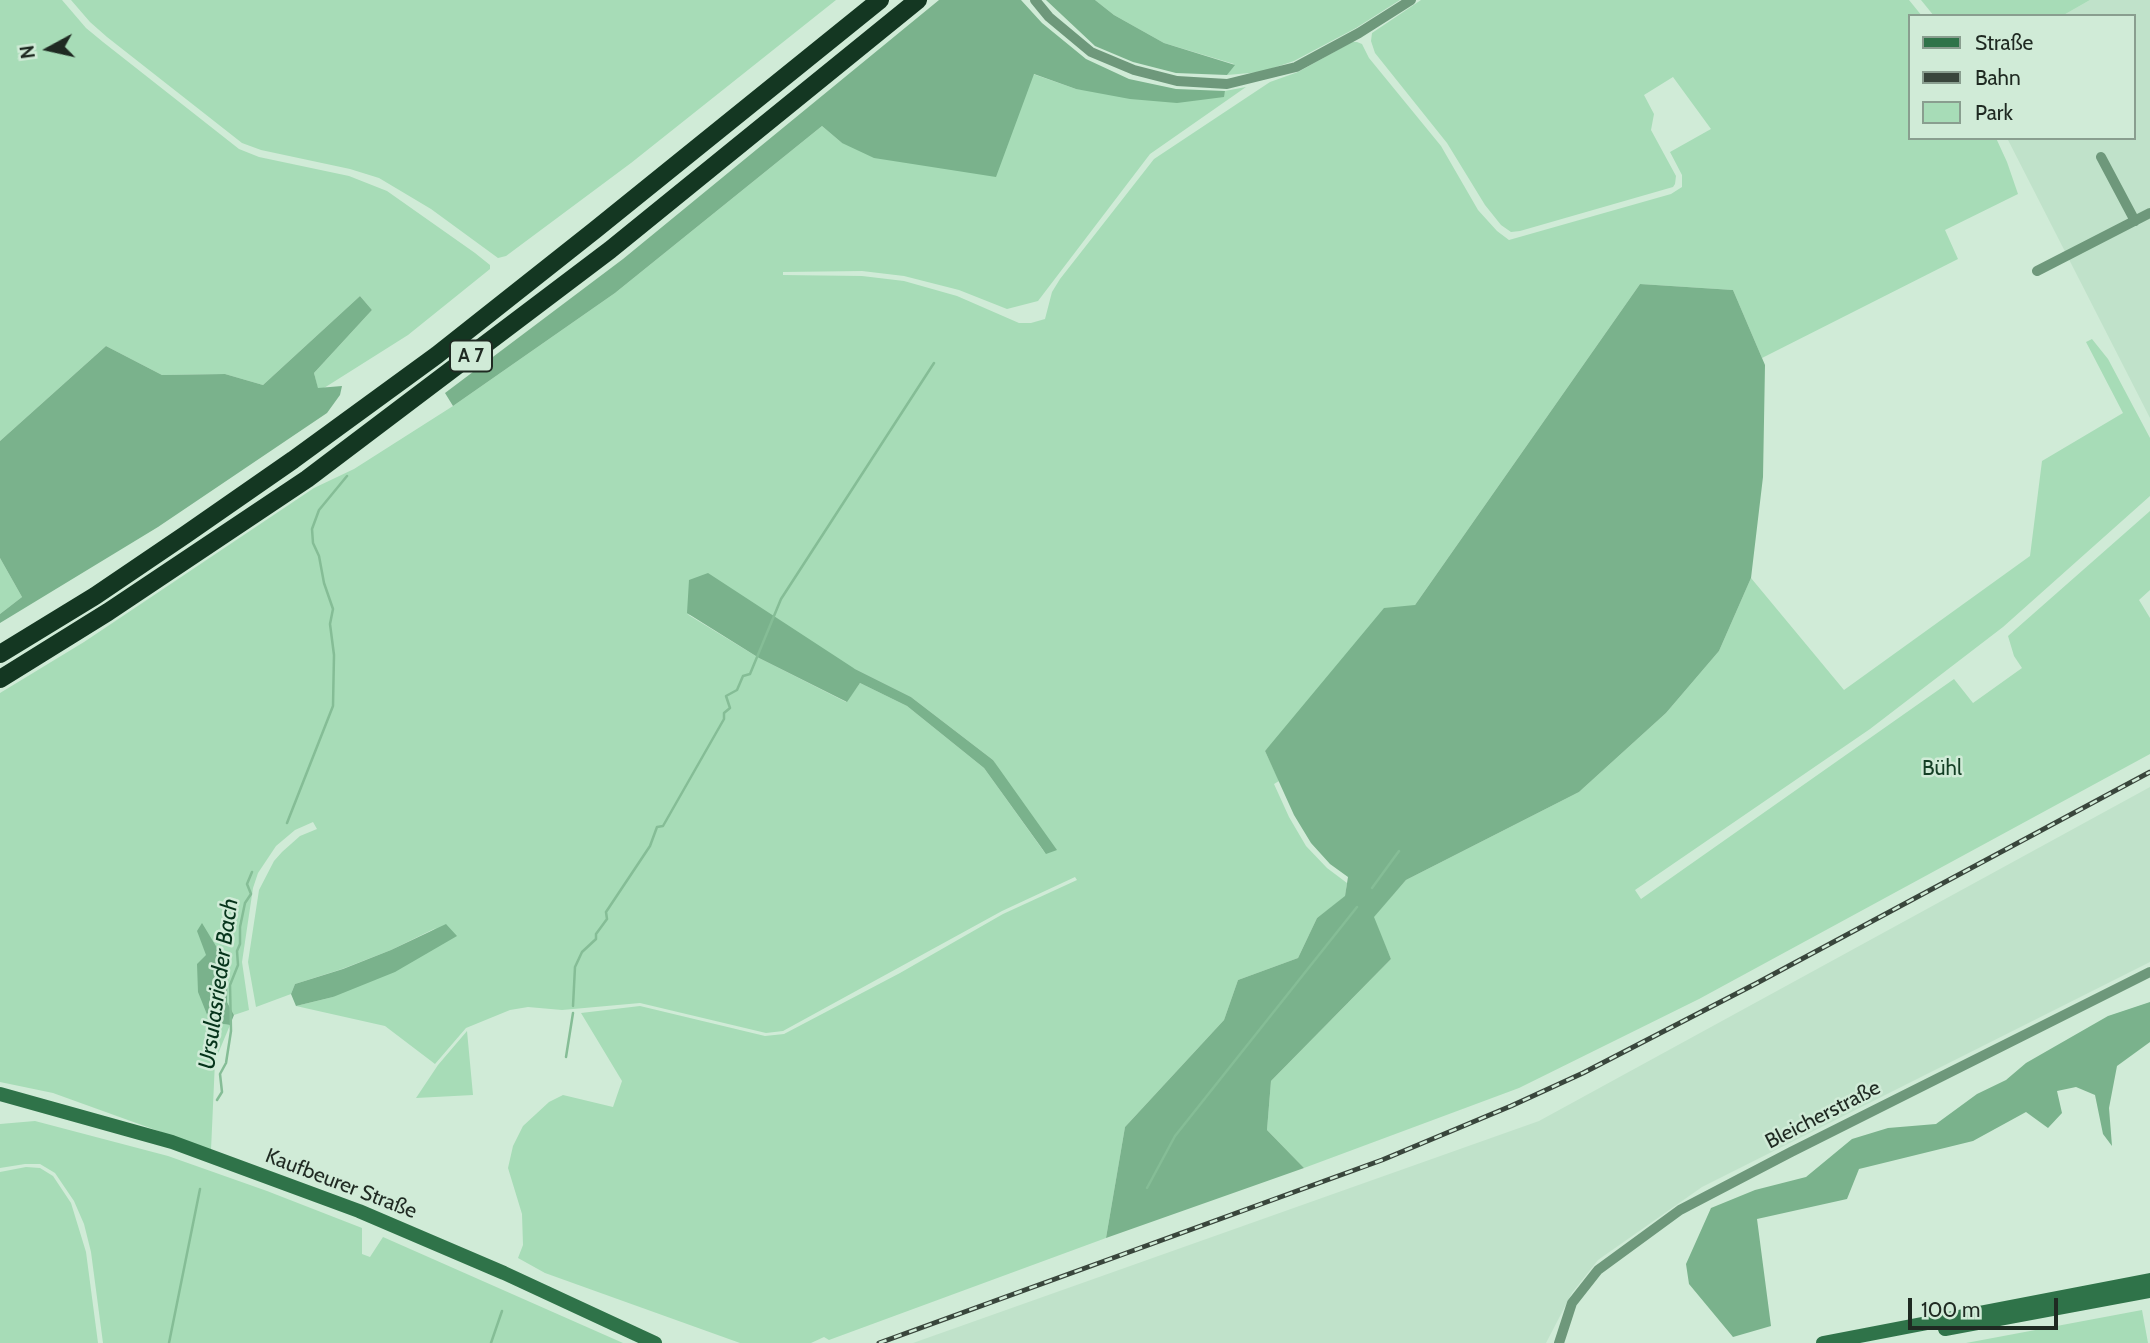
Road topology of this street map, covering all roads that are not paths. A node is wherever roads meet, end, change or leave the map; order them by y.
1 (880, 0) edge
2 (918, 0) edge
3 (1035, 0) edge
4 (1411, 0) edge
5 (2101, 157) dead end
6 (2150, 213) edge
7 (2135, 221) junction
8 (2037, 271) dead end
9 (0, 654) edge
10 (0, 679) edge
11 (2150, 972) edge
12 (0, 1094) edge
13 (2150, 1280) edge
14 (2150, 1291) edge
15 (656, 1343) edge
16 (1559, 1343) edge
17 (1823, 1343) edge
18 (1871, 1343) edge

1 - 9 highway, A 7
2 - 10 highway, A 7
3 - 4 street
5 - 7 street
6 - 7 street
7 - 8 street
11 - 16 street, Bleicherstraße
12 - 15 main road, Kaufbeurer Straße
13 - 17 main road
14 - 18 main road

